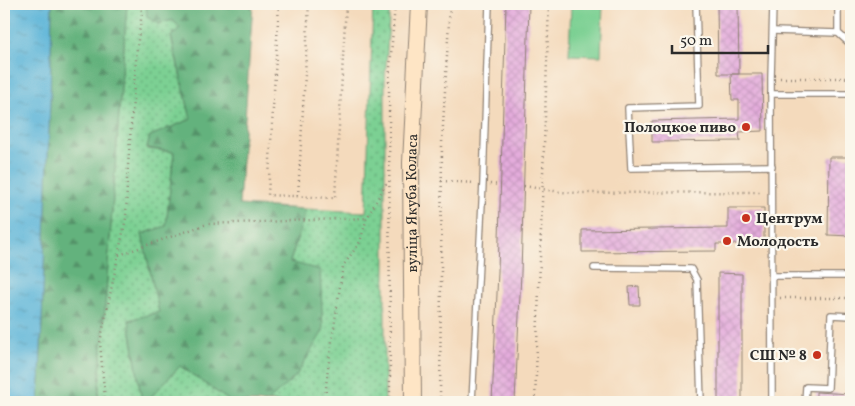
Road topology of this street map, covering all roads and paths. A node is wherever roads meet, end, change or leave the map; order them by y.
1 (141, 4) edge
2 (279, 4) edge
3 (309, 4) edge
4 (346, 4) edge
5 (395, 4) edge
6 (419, 4) edge
7 (450, 4) edge
8 (489, 4) edge
9 (548, 4) edge
10 (696, 4) edge
11 (773, 4) edge
12 (838, 4) edge
13 (773, 31) junction
14 (838, 32) junction
15 (851, 42) edge
16 (771, 78) junction
17 (851, 78) edge
18 (771, 94) junction
19 (851, 94) edge
20 (772, 166) junction
21 (389, 178) junction
22 (441, 181) junction
23 (476, 183) dead end
24 (524, 186) dead end
25 (542, 189) junction
26 (772, 192) junction
27 (298, 196) junction
28 (367, 218) junction
29 (119, 255) junction
30 (594, 268) dead end
31 (772, 276) junction
32 (851, 276) edge
33 (772, 298) junction
34 (851, 298) edge
35 (851, 316) edge
36 (105, 402) edge
37 (325, 402) edge
38 (390, 402) edge
39 (413, 402) edge
40 (440, 402) edge
41 (472, 402) edge
42 (535, 402) edge
43 (701, 402) edge
44 (772, 402) edge
45 (805, 402) edge

1 - 29 path
2 - 27 path
3 - 27 path
4 - 27 path
5 - 21 path
6 - 39 street, вуліца Якуба Коласа
7 - 22 path
8 - 41 lane
9 - 25 path
10 - 20 lane
11 - 13 lane
12 - 14 lane
13 - 14 lane
13 - 16 lane
14 - 15 lane
16 - 17 path
16 - 18 lane
18 - 19 lane
18 - 20 lane
20 - 26 lane
21 - 28 path
21 - 38 path
22 - 23 path
22 - 40 path
24 - 25 path
25 - 26 path
25 - 42 path
26 - 31 lane
28 - 29 path
28 - 37 path
29 - 36 path
30 - 43 lane
31 - 32 lane
31 - 33 lane
33 - 34 path
33 - 44 lane
35 - 45 lane

